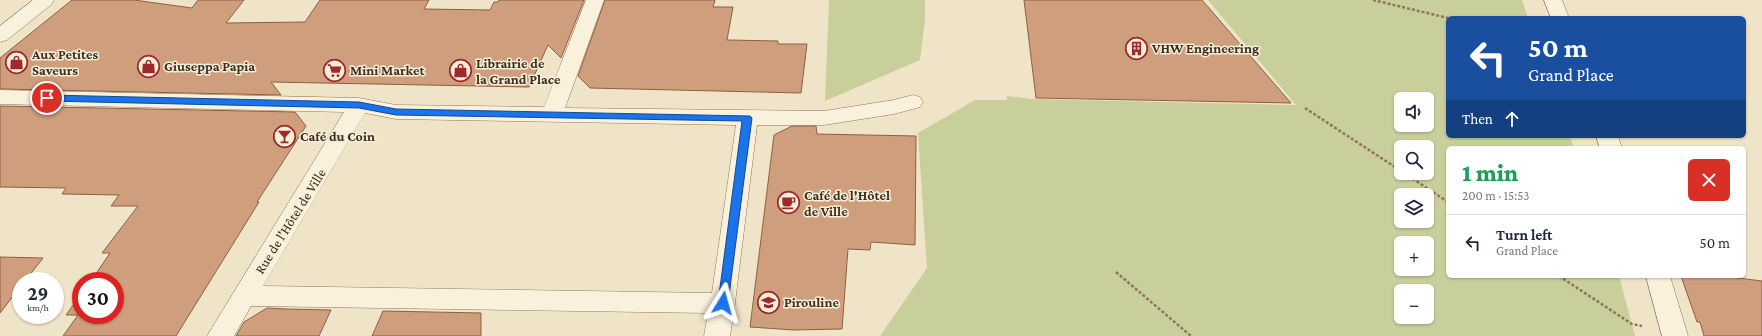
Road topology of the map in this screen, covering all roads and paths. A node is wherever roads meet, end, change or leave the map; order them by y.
1 (45, 0) edge
2 (595, 0) edge
3 (1373, 0) edge
4 (1553, 0) edge
5 (1559, 16) edge
6 (1446, 18) edge
7 (0, 36) edge
8 (0, 97) edge
9 (913, 102) dead end
10 (359, 105) junction
11 (1306, 108) dead end
12 (552, 114) junction
13 (747, 118) junction
14 (1394, 166) edge
15 (1415, 180) edge
16 (1446, 201) edge
17 (1116, 272) dead end
18 (1562, 278) edge
19 (1659, 278) edge
20 (244, 296) junction
21 (723, 303) junction
22 (1674, 334) edge
23 (220, 336) edge
24 (717, 336) edge
25 (1191, 336) edge

1 - 7 street
2 - 12 street
3 - 6 path
4 - 5 street
8 - 10 street
9 - 13 street
10 - 12 street
10 - 20 street, Rue de l'Hôtel de Ville
11 - 14 path
12 - 13 street
13 - 21 street
15 - 16 path
17 - 25 path
18 - 22 path
19 - 22 street
20 - 21 street
20 - 23 street, Rue de l'Hôtel de Ville
21 - 24 street

